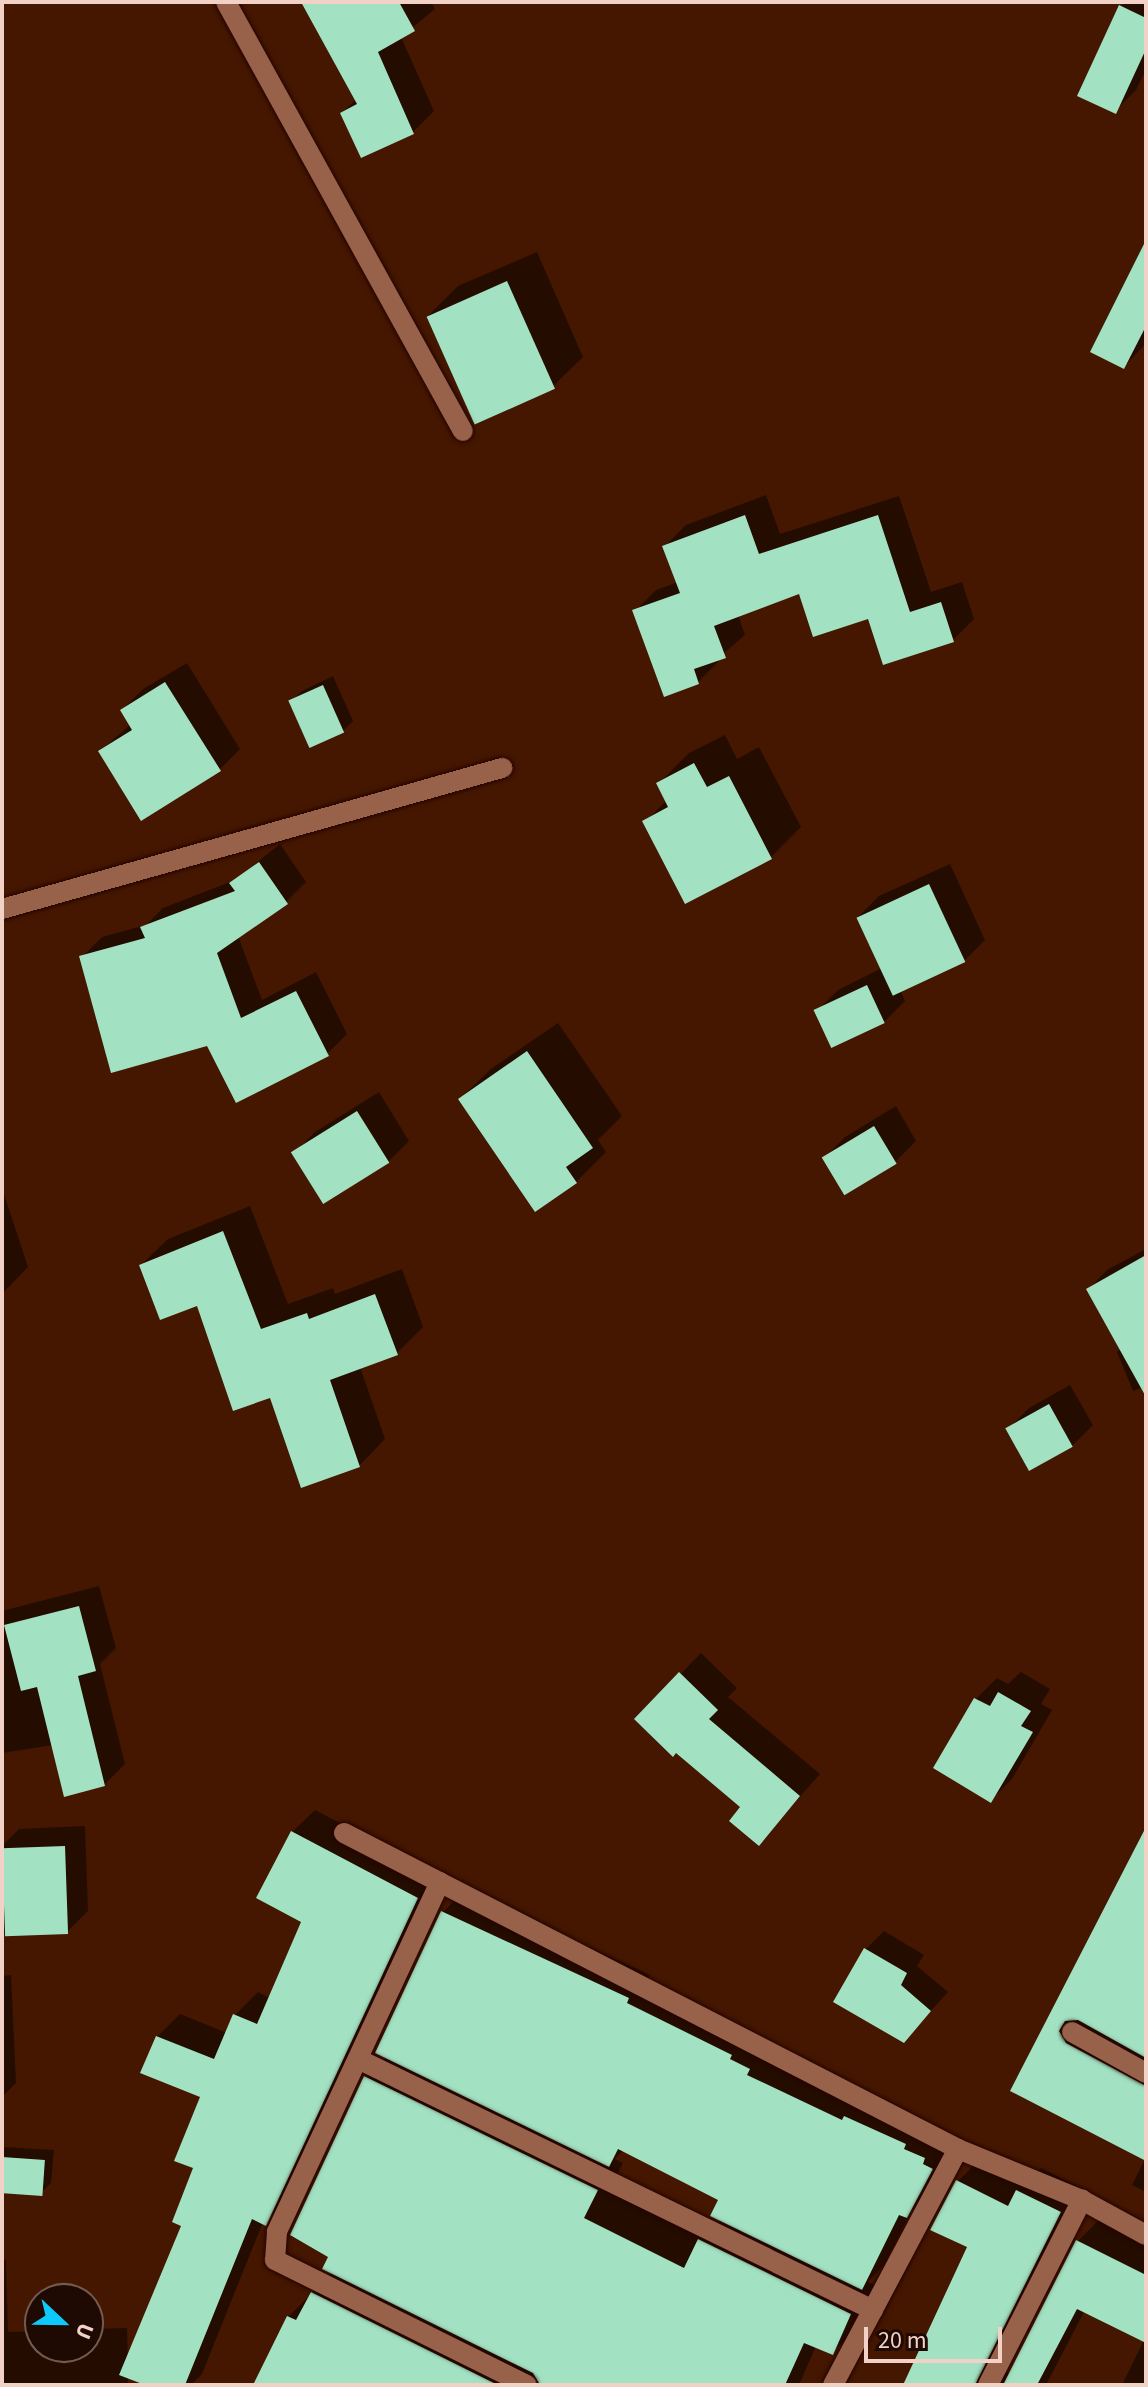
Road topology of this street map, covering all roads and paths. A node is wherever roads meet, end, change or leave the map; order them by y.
1 (226, 2) edge
2 (463, 431) dead end
3 (502, 768) dead end
4 (2, 909) edge
5 (344, 1833) dead end
6 (440, 1882) junction
7 (1072, 2032) dead end
8 (358, 2059) junction
9 (1146, 2073) edge
10 (958, 2149) junction
11 (1082, 2200) junction
12 (1146, 2235) edge
13 (873, 2310) junction
14 (527, 2385) edge
15 (833, 2385) edge
16 (988, 2385) edge

1 - 2 street
3 - 4 street
5 - 6 street
6 - 8 street
6 - 10 street
7 - 9 street
8 - 13 street
8 - 14 street
10 - 11 street
10 - 13 street
11 - 12 street
11 - 16 street
13 - 15 street

